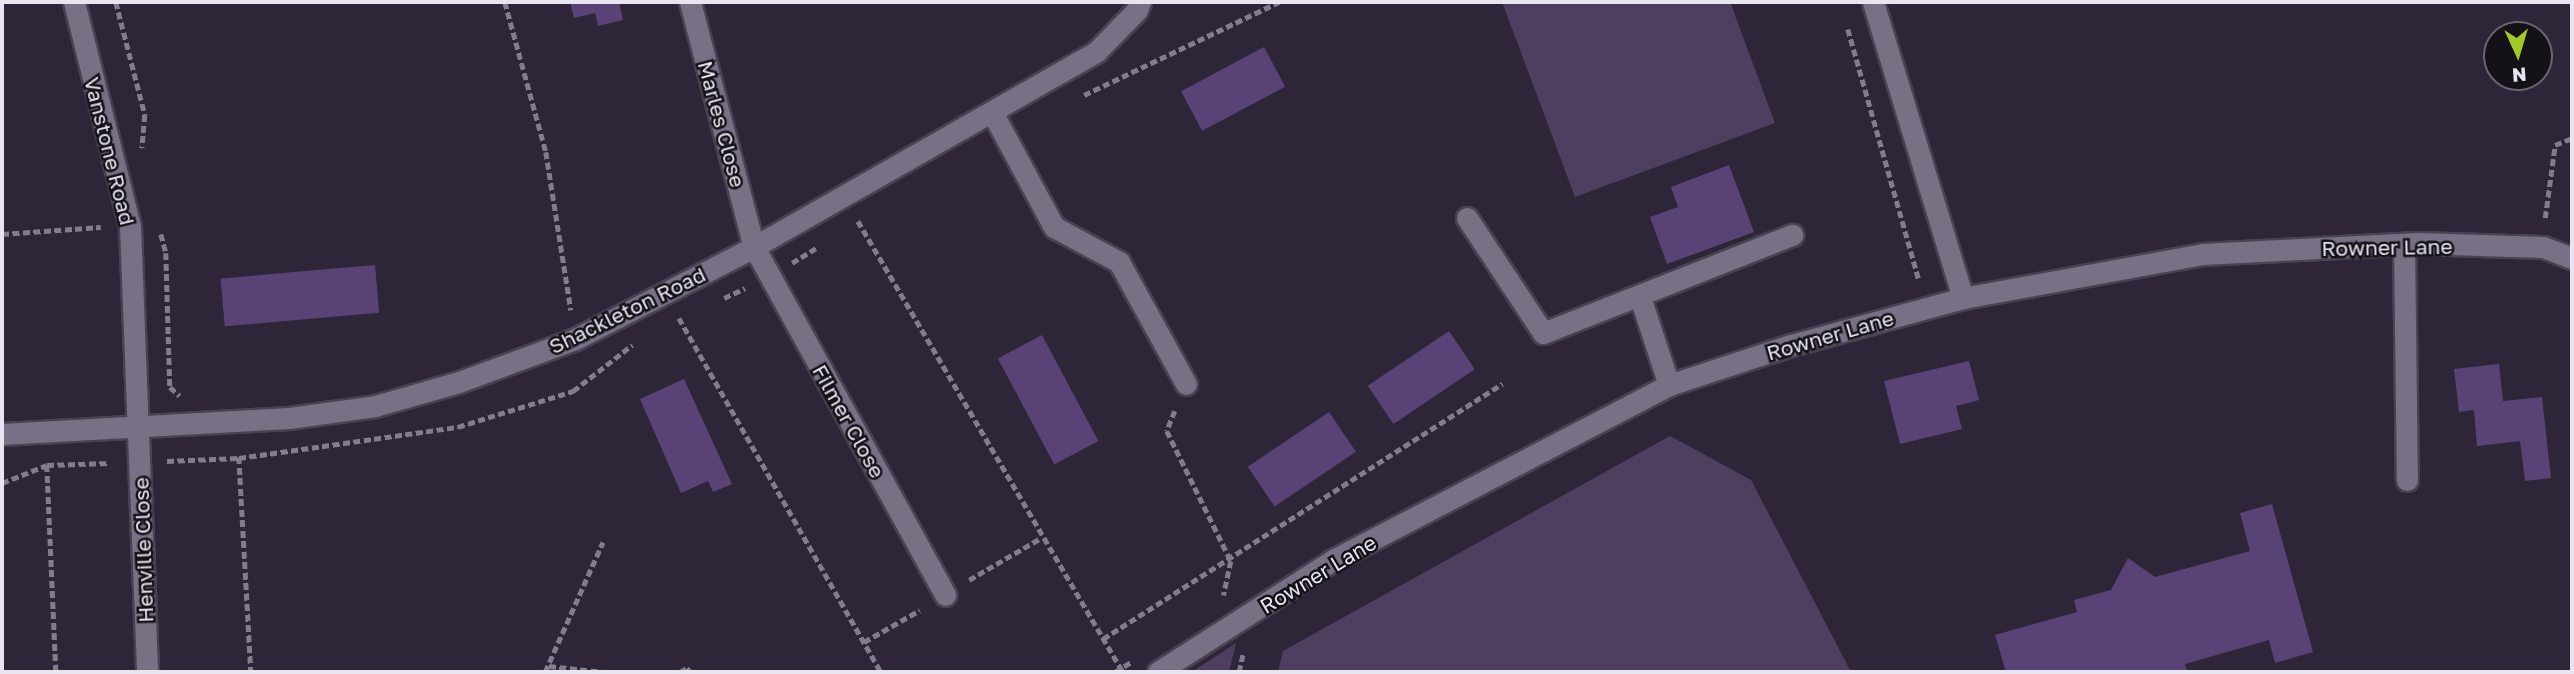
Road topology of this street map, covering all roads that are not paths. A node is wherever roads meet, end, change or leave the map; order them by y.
1 (74, 2) edge
2 (690, 2) edge
3 (1140, 2) edge
4 (1872, 2) edge
5 (992, 113) junction
6 (1467, 218) dead end
7 (1792, 234) dead end
8 (2403, 244) junction
9 (754, 247) junction
10 (2572, 258) edge
11 (1640, 297) junction
12 (1963, 298) junction
13 (1186, 384) road end
14 (1669, 385) junction
15 (140, 428) junction
16 (2, 434) edge
17 (2407, 480) dead end
18 (945, 595) dead end
19 (147, 672) edge
20 (1158, 672) edge

1 - 15 street, Vanstone Road
2 - 9 street, Marles Close
3 - 5 street, Shackleton Road
4 - 12 street
5 - 9 street, Shackleton Road
5 - 13 street
6 - 11 street
7 - 11 street
8 - 10 street, Rowner Lane
8 - 12 street, Rowner Lane
8 - 17 street
9 - 15 street, Shackleton Road
9 - 18 street, Filmer Close
11 - 14 street
12 - 14 street, Rowner Lane
14 - 20 street, Rowner Lane
15 - 16 street, Shackleton Road
15 - 19 street, Henville Close

